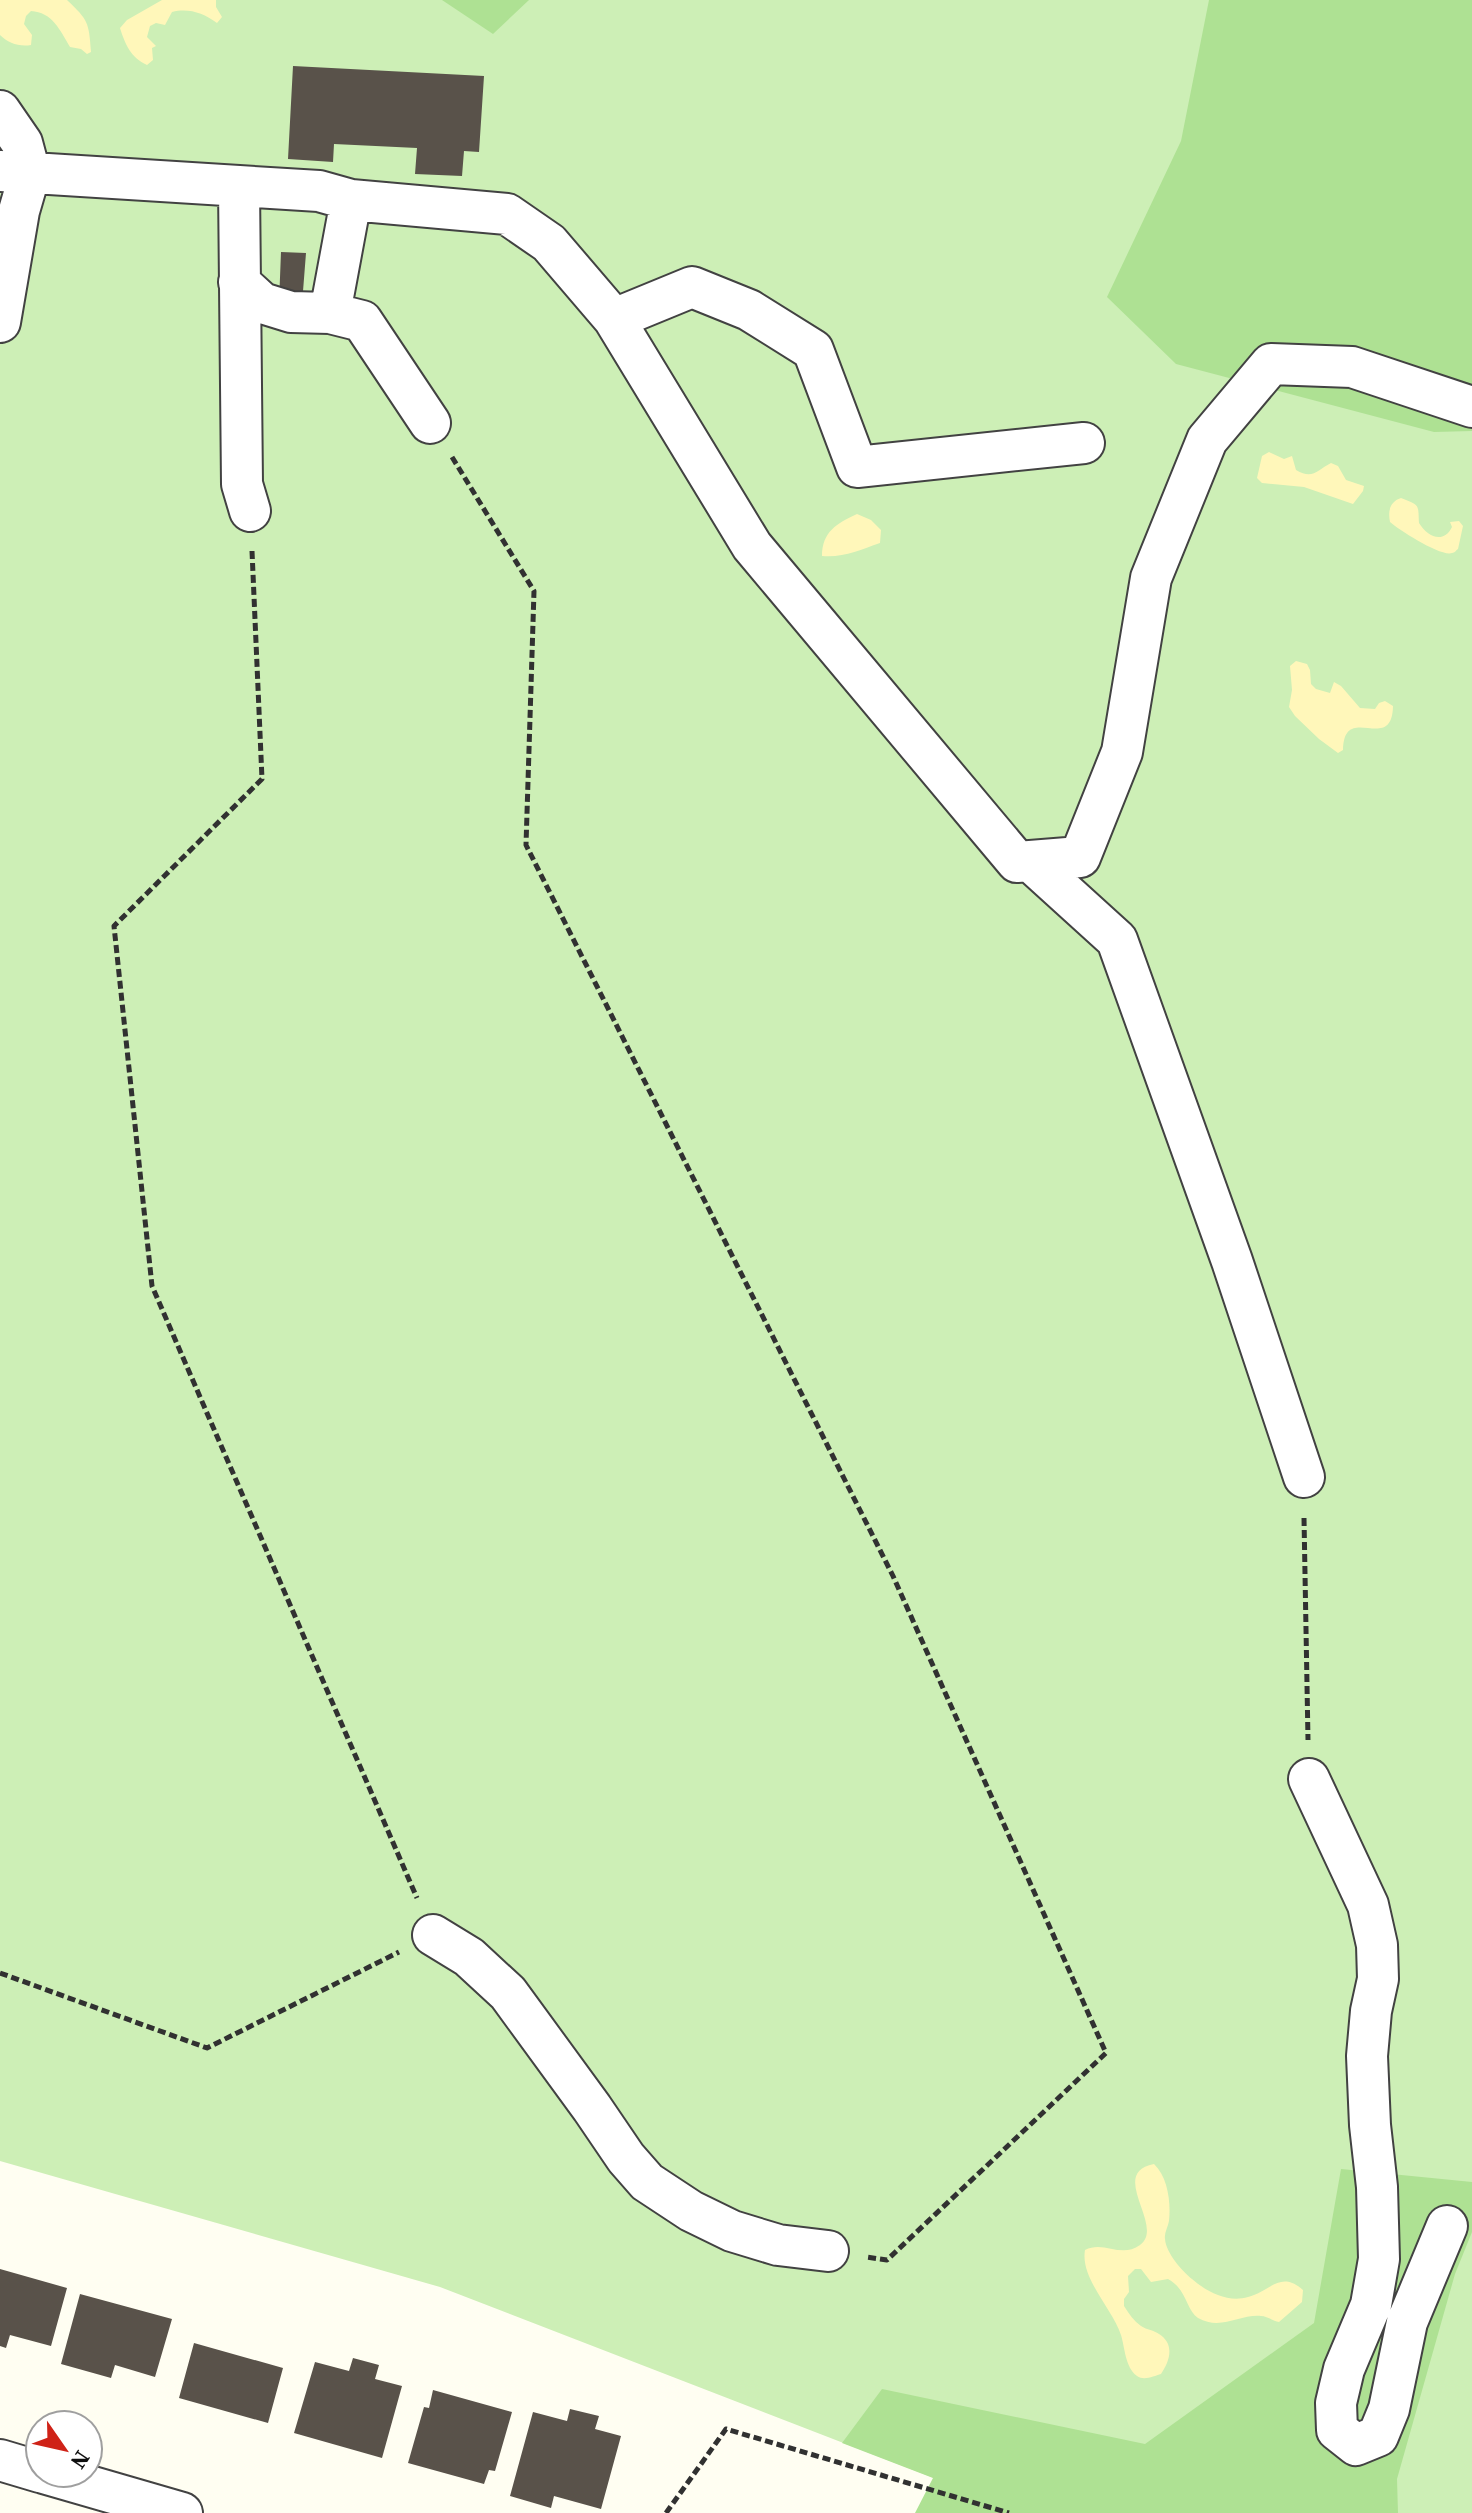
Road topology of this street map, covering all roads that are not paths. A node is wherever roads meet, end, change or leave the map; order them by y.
1 (0, 111) edge
2 (15, 172) edge
3 (239, 186) junction
4 (351, 200) junction
5 (239, 282) junction
6 (330, 313) junction
7 (614, 319) junction
8 (0, 322) edge
9 (1472, 407) edge
10 (430, 423) road end
11 (1084, 443) dead end
12 (250, 511) road end
13 (1030, 861) junction
14 (1304, 1477) road end
15 (1309, 1779) road end
16 (433, 1935) road end
17 (1447, 2226) dead end
18 (828, 2251) road end
19 (0, 2460) edge
20 (24, 2467) edge
21 (100, 2489) edge
22 (182, 2513) edge

1 - 2 street
2 - 3 street
2 - 8 street
3 - 4 street
3 - 5 street
4 - 6 street
4 - 7 street
5 - 6 street
5 - 12 street
6 - 10 street
7 - 11 street
7 - 13 street
9 - 13 street
13 - 14 street
15 - 17 street
16 - 18 street
19 - 20 street
21 - 22 street

